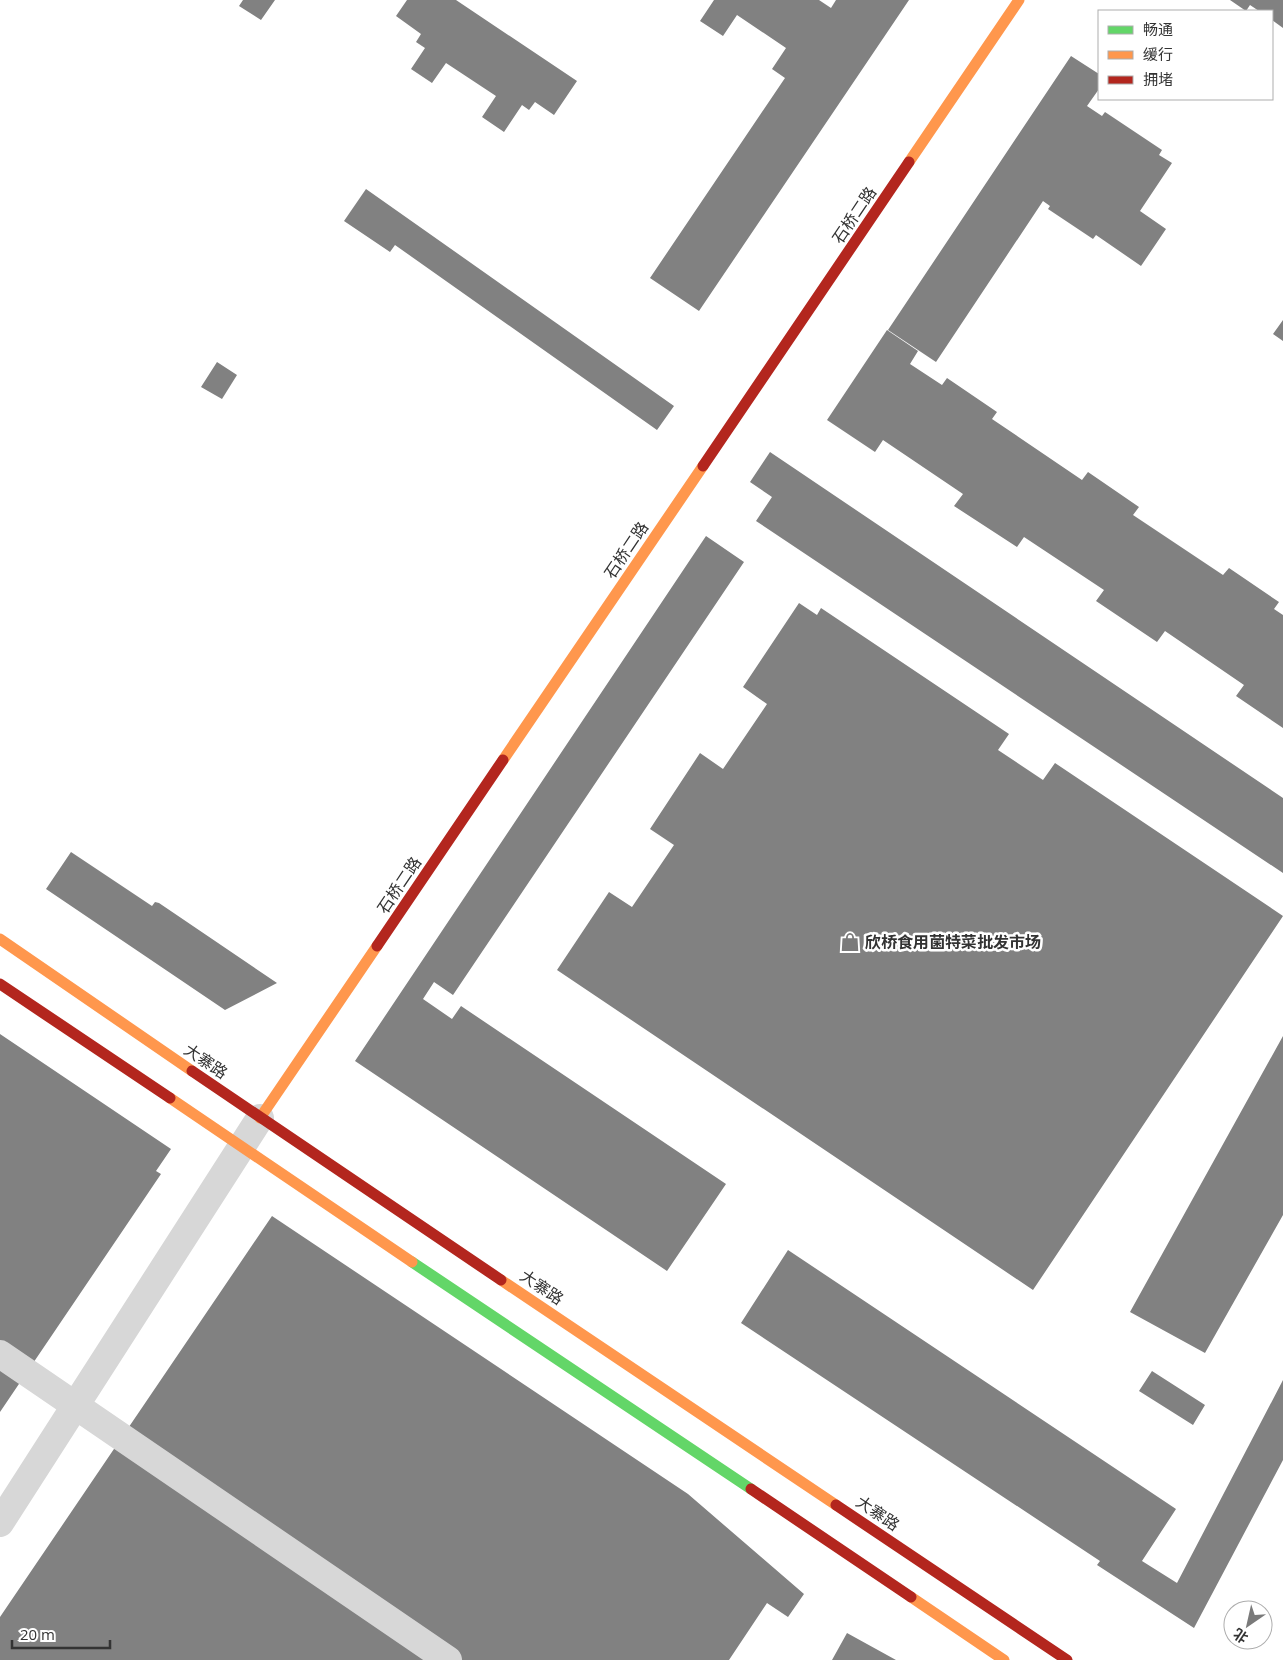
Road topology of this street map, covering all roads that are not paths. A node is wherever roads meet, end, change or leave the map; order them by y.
1 (1019, 0) edge
2 (0, 939) edge
3 (0, 984) edge
4 (260, 1118) junction
5 (242, 1147) junction
6 (0, 1354) edge
7 (76, 1407) junction
8 (0, 1523) edge
9 (448, 1660) edge
10 (1004, 1660) edge
11 (1067, 1660) edge

1 - 4 main road, 石桥二路
2 - 4 main road, 大寨路
3 - 5 main road
4 - 5 street
4 - 11 main road, 大寨路
5 - 7 street
5 - 10 main road
6 - 7 street
7 - 8 street
7 - 9 street

